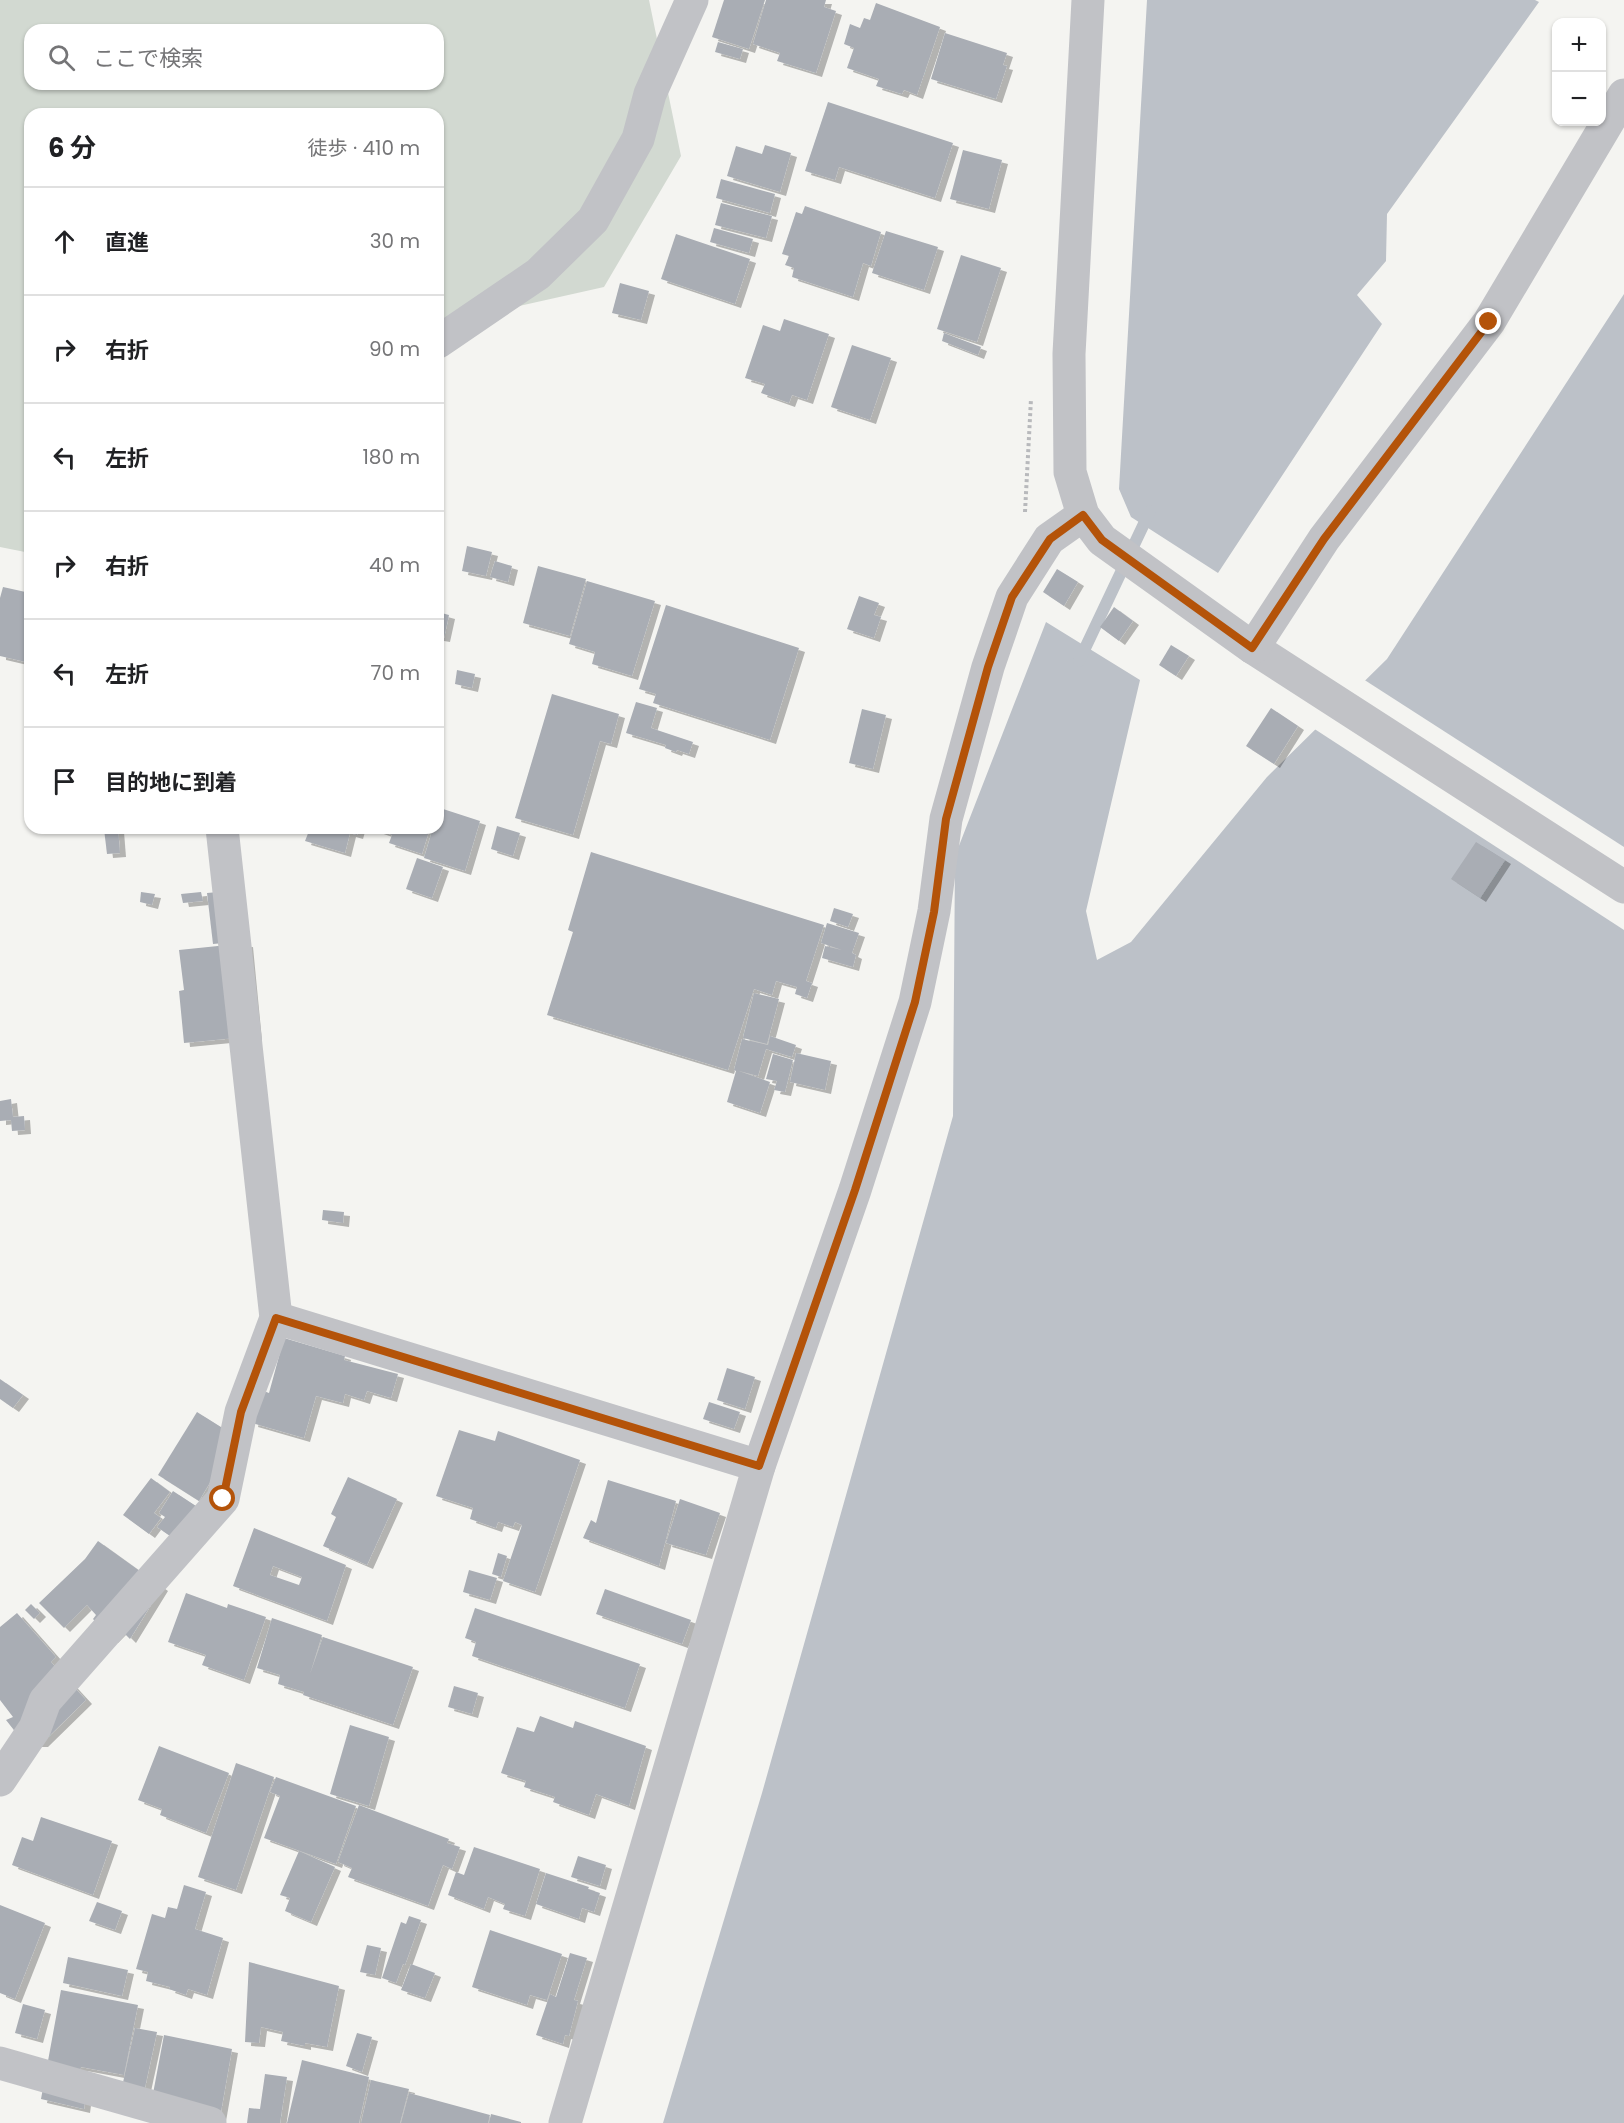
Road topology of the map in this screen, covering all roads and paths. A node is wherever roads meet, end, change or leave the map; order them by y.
1 (692, 0) edge
2 (1088, 0) edge
3 (1624, 95) edge
4 (444, 338) edge
5 (1093, 528) junction
6 (1252, 648) junction
7 (223, 834) edge
8 (1624, 887) edge
9 (276, 1318) junction
10 (759, 1466) junction
11 (0, 1780) edge
12 (0, 2063) edge
13 (210, 2123) edge
14 (565, 2123) edge

1 - 4 street
2 - 5 street
3 - 6 street
5 - 6 street
5 - 10 street
6 - 8 street
7 - 9 street
9 - 10 street
9 - 11 street
10 - 14 street
12 - 13 street

